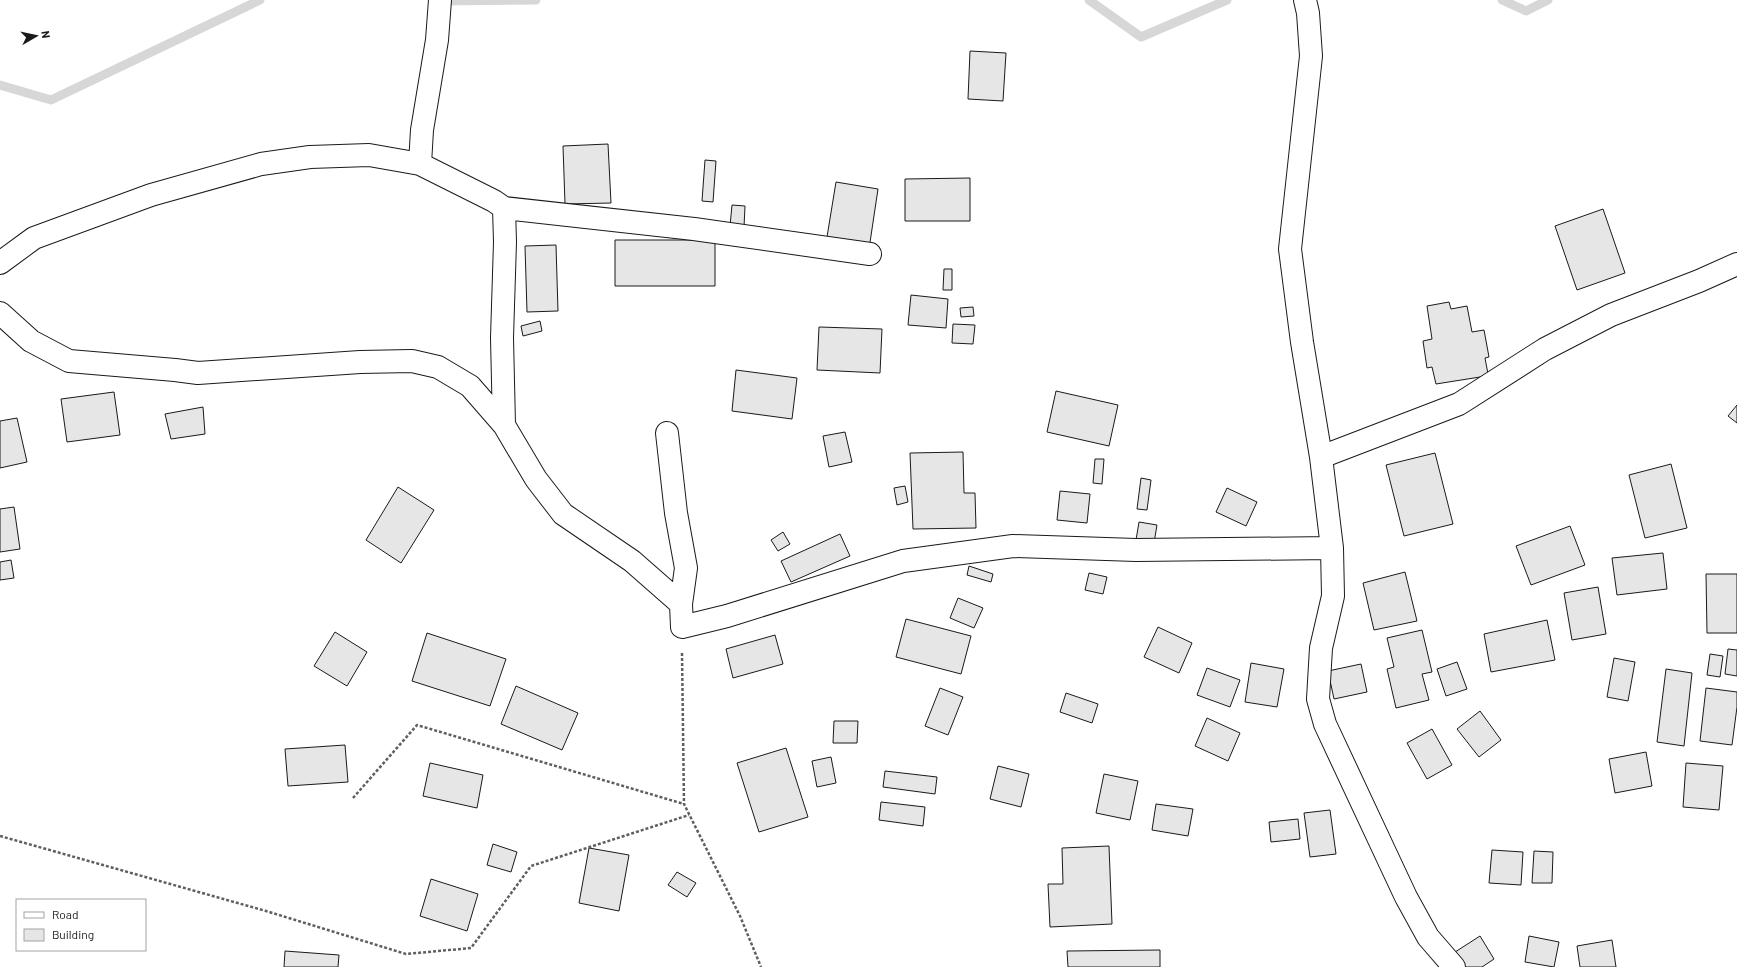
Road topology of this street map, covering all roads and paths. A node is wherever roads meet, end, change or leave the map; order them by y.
1 (440, 0) edge
2 (1305, 0) edge
3 (420, 164) junction
4 (504, 208) junction
5 (870, 254) dead end
6 (0, 263) edge
7 (1737, 264) edge
8 (0, 313) edge
9 (504, 425) junction
10 (667, 433) dead end
11 (1321, 457) junction
12 (1332, 548) junction
13 (681, 604) junction
14 (682, 627) junction
15 (352, 798) dead end
16 (684, 804) junction
17 (689, 815) junction
18 (0, 836) edge
19 (761, 967) edge
20 (1454, 967) edge

1 - 3 street
2 - 11 street
3 - 4 street
3 - 6 street
4 - 5 street
4 - 9 street
7 - 11 street
8 - 9 street
9 - 13 street
10 - 13 street
11 - 12 street
12 - 14 street
12 - 20 street
13 - 14 street
14 - 16 path
15 - 16 path
16 - 17 path
17 - 18 path
17 - 19 path

